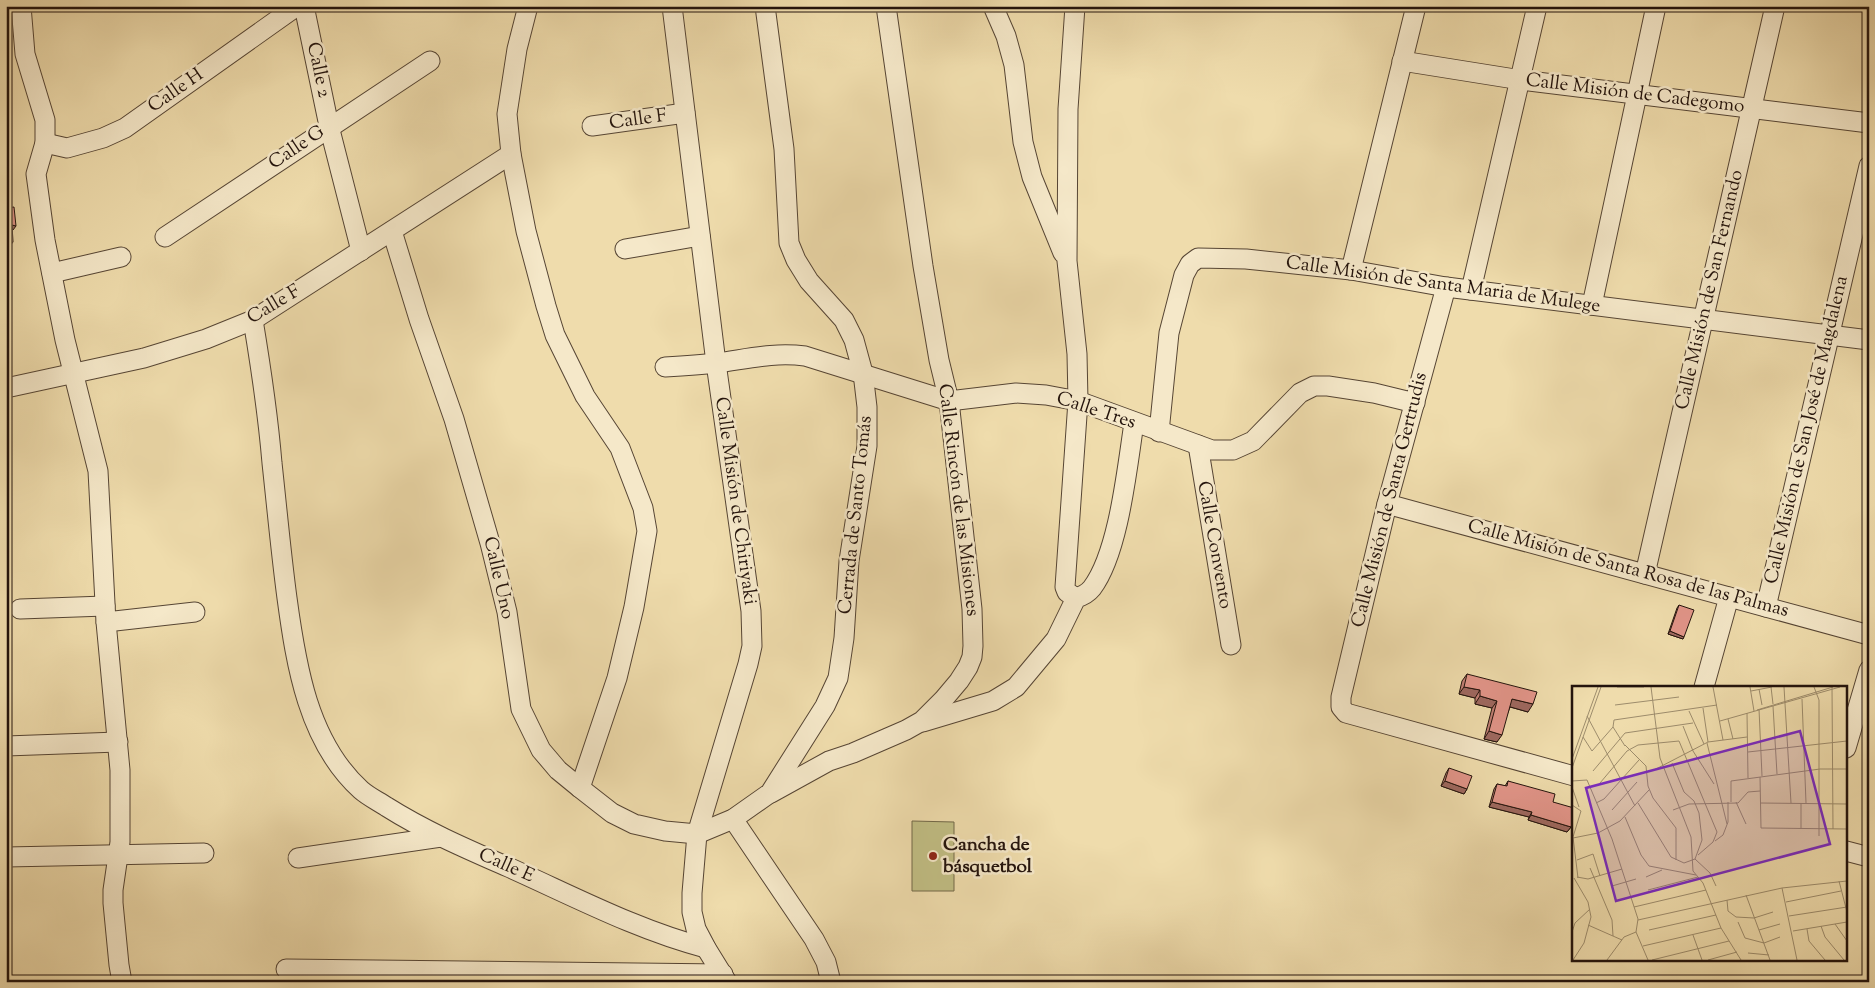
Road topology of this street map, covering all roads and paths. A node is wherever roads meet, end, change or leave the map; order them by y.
1 (22, 6) edge
2 (297, 6) edge
3 (304, 6) edge
4 (528, 6) edge
5 (672, 6) edge
6 (765, 6) edge
7 (886, 6) edge
8 (993, 6) edge
9 (1075, 6) edge
10 (1416, 6) edge
11 (1537, 6) edge
12 (1656, 6) edge
13 (1774, 6) edge
14 (1402, 60) junction
15 (430, 61) dead end
16 (1521, 80) junction
17 (1638, 94) junction
18 (1751, 108) junction
19 (685, 113) junction
20 (1869, 123) edge
21 (329, 126) junction
22 (592, 126) dead end
23 (45, 143) junction
24 (511, 154) junction
25 (1869, 166) edge
26 (392, 231) junction
27 (165, 236) dead end
28 (700, 236) junction
29 (625, 249) dead end
30 (361, 251) junction
31 (121, 257) dead end
32 (1067, 261) junction
33 (1351, 270) junction
34 (52, 273) junction
35 (1446, 287) junction
36 (1471, 290) junction
37 (1592, 305) junction
38 (1704, 319) junction
39 (253, 320) junction
40 (1829, 335) junction
41 (1869, 340) edge
42 (716, 363) junction
43 (665, 367) dead end
44 (74, 373) junction
45 (863, 373) junction
46 (6, 388) edge
47 (949, 401) junction
48 (1078, 402) junction
49 (1415, 403) junction
50 (1134, 423) junction
51 (1160, 432) junction
52 (1198, 445) junction
53 (1387, 504) junction
54 (1645, 574) junction
55 (1729, 597) junction
56 (1076, 598) junction
57 (1766, 607) junction
58 (20, 609) dead end
59 (196, 612) dead end
60 (106, 614) junction
61 (1869, 635) edge
62 (1231, 645) dead end
63 (1869, 670) edge
64 (1704, 686) edge
65 (917, 724) junction
66 (1848, 741) edge
67 (118, 742) junction
68 (6, 746) edge
69 (1572, 775) edge
70 (580, 788) junction
71 (770, 793) junction
72 (733, 819) junction
73 (697, 834) junction
74 (441, 837) junction
75 (1848, 852) edge
76 (204, 853) dead end
77 (118, 854) junction
78 (6, 857) edge
79 (1869, 857) edge
80 (298, 858) dead end
81 (706, 948) junction
82 (286, 969) dead end
83 (725, 978) edge
84 (122, 982) edge
85 (831, 982) edge

1 - 23 street
2 - 23 street, Calle H
3 - 21 street, Calle 2
4 - 24 street
5 - 19 street, Calle Misión de Chiriyaki
6 - 45 street, Cerrada de Santo Tomás
7 - 47 street, Calle Rincón de las Misiones
8 - 32 street
9 - 32 street
10 - 14 street
11 - 16 street
12 - 17 street
13 - 18 street, Calle Misión de San Fernando
14 - 16 street, Calle Misión de Cadegomo
14 - 33 street
15 - 21 street, Calle G
16 - 17 street, Calle Misión de Cadegomo
16 - 36 street
17 - 18 street, Calle Misión de Cadegomo
17 - 37 street
18 - 20 street, Calle Misión de Cadegomo
18 - 38 street, Calle Misión de San Fernando
19 - 22 street, Calle F
19 - 28 street, Calle Misión de Chiriyaki
21 - 27 street, Calle G
21 - 30 street, Calle 2
23 - 34 street
24 - 26 street, Calle F
24 - 70 street
25 - 40 street, Calle Misión de San José de Magdalena
26 - 30 street, Calle F
26 - 70 street, Calle Uno
28 - 29 street
28 - 42 street, Calle Misión de Chiriyaki
30 - 39 street, Calle F
31 - 34 street
32 - 48 street
33 - 35 street, Calle Misión de Santa Maria de Mulege
33 - 51 street, Calle Misión de Santa Maria de Mulege
34 - 44 street
35 - 36 street, Calle Misión de Santa Maria de Mulege
35 - 49 street, Calle Misión de Santa Gertrudis
36 - 37 street, Calle Misión de Santa Maria de Mulege
37 - 38 street, Calle Misión de Santa Maria de Mulege
38 - 40 street, Calle Misión de Santa Maria de Mulege
38 - 54 street, Calle Misión de San Fernando
39 - 44 street, Calle F
39 - 74 street, Calle E
40 - 41 street, Calle Misión de Santa Maria de Mulege
40 - 57 street, Calle Misión de San José de Magdalena
42 - 43 street, Calle Tres
42 - 45 street, Calle Tres
42 - 73 street, Calle Misión de Chiriyaki
44 - 46 street, Calle F
44 - 60 street
45 - 47 street, Calle Tres
45 - 71 street, Cerrada de Santo Tomás
47 - 48 street, Calle Tres
47 - 65 street, Calle Rincón de las Misiones
48 - 50 street, Calle Tres
48 - 56 street
49 - 52 street, Calle Tres
49 - 53 street, Calle Misión de Santa Gertrudis
50 - 51 street, Calle Tres
50 - 56 street
51 - 52 street, Calle Tres
52 - 62 street, Calle Convento
53 - 54 street, Calle Misión de Santa Rosa de las Palmas
53 - 69 street, Calle Misión de Santa Gertrudis
54 - 55 street, Calle Misión de Santa Rosa de las Palmas
55 - 57 street, Calle Misión de Santa Rosa de las Palmas
55 - 64 street
56 - 65 street
57 - 61 street, Calle Misión de Santa Rosa de las Palmas
58 - 60 street
59 - 60 street
60 - 67 street
63 - 66 street
65 - 71 street, Calle Rincón de las Misiones
67 - 68 street
67 - 77 street
70 - 73 street, Calle Uno
71 - 72 street, Cerrada de Santo Tomás
72 - 73 street, Cerrada de Santo Tomás
72 - 85 street
73 - 81 street, Calle Misión de Chiriyaki
74 - 80 street
74 - 81 street, Calle E
75 - 79 street
76 - 77 street
77 - 78 street
77 - 84 street
81 - 83 street, Calle Misión de Chiriyaki
82 - 83 street

